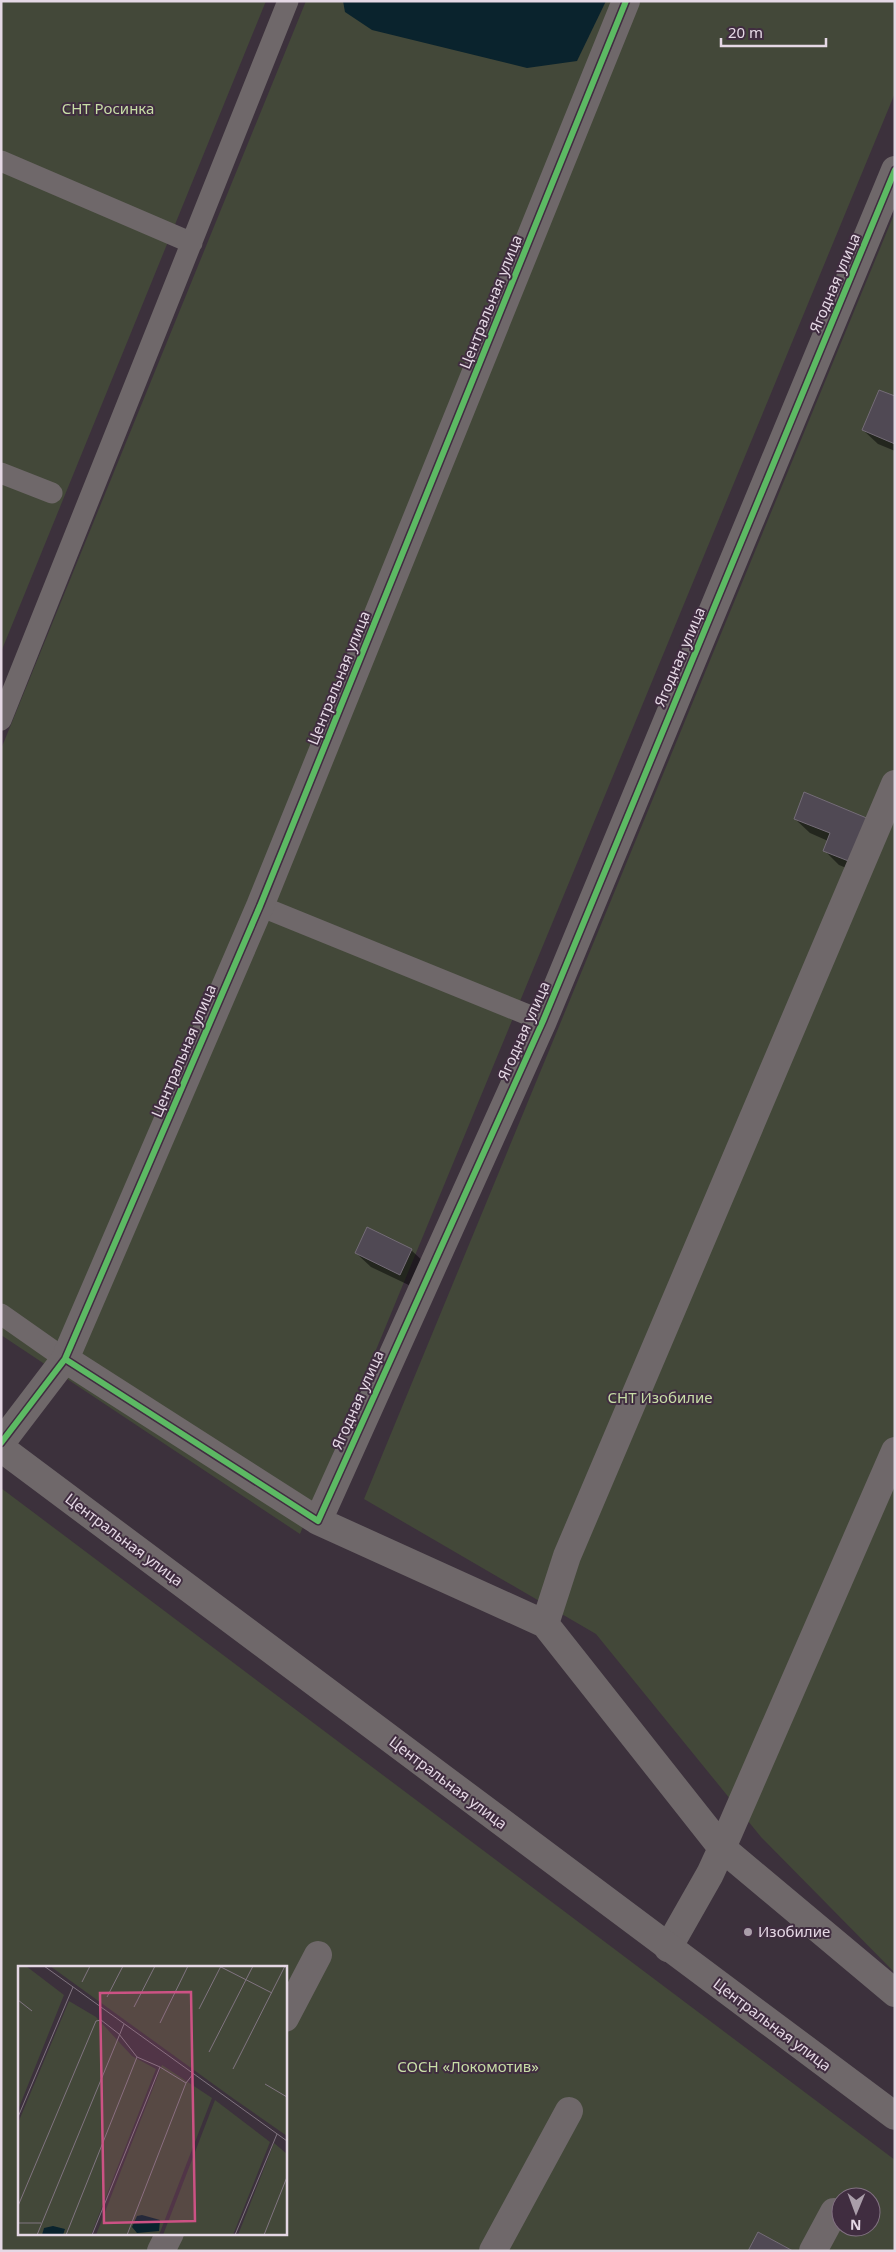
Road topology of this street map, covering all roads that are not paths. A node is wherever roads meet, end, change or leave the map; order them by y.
1 (288, 1) edge
2 (626, 1) edge
3 (1, 161) edge
4 (895, 170) edge
5 (192, 243) junction
6 (1, 473) edge
7 (52, 493) dead end
8 (1, 720) edge
9 (895, 784) edge
10 (260, 906) junction
11 (542, 1021) junction
12 (1, 1314) edge
13 (65, 1359) junction
14 (1, 1443) edge
15 (1, 1448) edge
16 (895, 1452) edge
17 (318, 1521) junction
18 (545, 1624) junction
19 (722, 1848) junction
20 (668, 1948) junction
21 (318, 1955) dead end
22 (895, 1993) edge
23 (286, 2016) edge
24 (569, 2111) dead end
25 (895, 2116) edge
26 (831, 2218) edge
27 (170, 2234) edge
28 (161, 2251) edge
29 (493, 2251) edge
30 (813, 2251) edge

1 - 5 lane
2 - 10 street, Центральная улица
3 - 5 lane
4 - 11 street, Ягодная улица
5 - 8 lane
6 - 7 lane
9 - 18 street
10 - 11 lane
10 - 13 street, Центральная улица
11 - 17 street, Ягодная улица
12 - 13 lane
13 - 14 street
13 - 17 street
15 - 20 street, Центральная улица
16 - 19 street
17 - 18 street
18 - 19 street
19 - 20 street
19 - 22 street
20 - 25 street, Центральная улица
21 - 23 street
24 - 29 street
26 - 30 street
27 - 28 street

